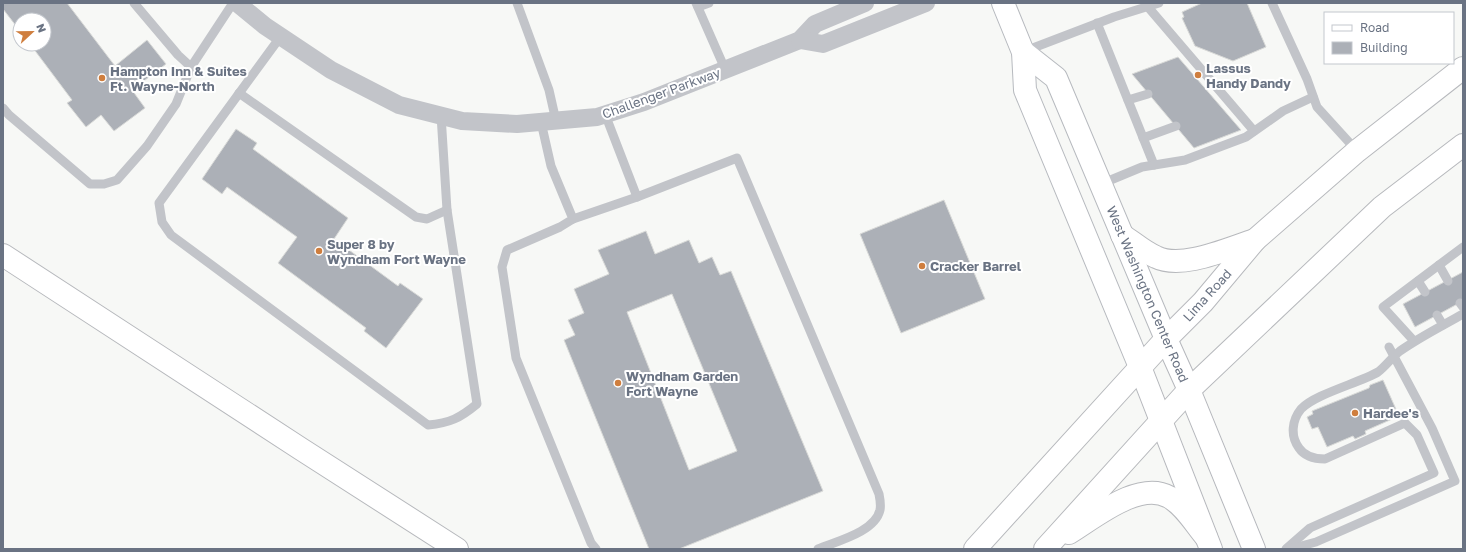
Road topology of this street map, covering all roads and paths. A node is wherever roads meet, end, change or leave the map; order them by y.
1 (134, 3) edge
2 (233, 3) edge
3 (236, 3) edge
4 (516, 3) edge
5 (709, 3) edge
6 (865, 3) edge
7 (926, 3) edge
8 (1003, 3) edge
9 (1159, 3) edge
10 (1272, 3) edge
11 (697, 5) edge
12 (844, 7) edge
13 (1148, 7) junction
14 (1097, 23) junction
15 (281, 36) junction
16 (800, 40) junction
17 (1023, 52) junction
18 (191, 67) junction
19 (1463, 68) edge
20 (725, 69) junction
21 (1207, 76) junction
22 (1197, 79) dead end
23 (239, 93) junction
24 (1148, 94) dead end
25 (1313, 97) junction
26 (1128, 100) junction
27 (1233, 106) junction
28 (3, 108) edge
29 (1223, 109) dead end
30 (605, 114) junction
31 (441, 115) junction
32 (549, 121) junction
33 (1176, 126) dead end
34 (1254, 131) junction
35 (1143, 138) junction
36 (1463, 145) edge
37 (1357, 151) junction
38 (1154, 165) junction
39 (1101, 184) junction
40 (637, 197) junction
41 (448, 210) junction
42 (573, 219) junction
43 (1122, 235) junction
44 (1255, 240) junction
45 (1462, 251) edge
46 (3, 255) edge
47 (1439, 265) junction
48 (1448, 280) dead end
49 (1418, 281) junction
50 (1425, 292) dead end
51 (1463, 314) edge
52 (1437, 315) dead end
53 (1443, 325) junction
54 (1166, 339) junction
55 (1414, 341) junction
56 (1390, 347) dead end
57 (1394, 356) junction
58 (1140, 367) junction
59 (1189, 390) junction
60 (1162, 419) junction
61 (1432, 428) junction
62 (1417, 435) junction
63 (1209, 543) edge
64 (1045, 548) edge
65 (457, 549) edge
66 (596, 549) edge
67 (818, 549) edge
68 (975, 549) edge
69 (1254, 549) edge
70 (1286, 549) edge
71 (1290, 549) edge

1 - 18 lane
2 - 18 lane
3 - 15 street, Challenger Parkway
4 - 32 lane
5 - 11 lane
6 - 12 street, Challenger Parkway
7 - 16 street
8 - 17 main road, West Washington Center Road
9 - 13 lane
10 - 25 lane
11 - 20 lane
12 - 16 street, Challenger Parkway
13 - 14 lane
13 - 21 lane
14 - 17 lane
14 - 26 lane
15 - 23 lane
15 - 31 street, Challenger Parkway
16 - 20 street, Challenger Parkway
17 - 39 main road, West Washington Center Road
17 - 58 main road, West Washington Center Road
18 - 28 lane
19 - 37 main road, Lima Road
20 - 30 street, Challenger Parkway
21 - 22 lane
21 - 27 lane
23 - 41 lane
23 - 41 lane
24 - 26 lane
25 - 34 lane
25 - 37 lane
26 - 35 lane
27 - 29 lane
27 - 34 lane
30 - 32 street, Challenger Parkway
30 - 40 lane
31 - 32 street, Challenger Parkway
31 - 41 lane
32 - 42 lane
33 - 35 lane
34 - 38 lane
35 - 38 lane
36 - 59 main road
37 - 44 main road, Lima Road
38 - 39 lane
39 - 43 main road, West Washington Center Road
40 - 42 lane
40 - 67 lane
42 - 66 lane
43 - 44 main road
43 - 54 main road, West Washington Center Road
44 - 54 main road, Lima Road
45 - 47 lane
46 - 65 main road
47 - 48 lane
47 - 49 lane
49 - 50 lane
49 - 55 lane
51 - 53 lane
52 - 53 lane
53 - 55 lane
54 - 58 main road, Lima Road
54 - 59 main road, West Washington Center Road
55 - 57 lane
56 - 57 lane
57 - 61 lane
57 - 62 lane
58 - 60 main road, West Washington Center Road
58 - 68 main road, Lima Road
59 - 60 main road
59 - 69 main road, West Washington Center Road
60 - 63 main road, West Washington Center Road
60 - 64 main road
61 - 62 lane
61 - 71 lane
62 - 70 lane
63 - 64 main road

